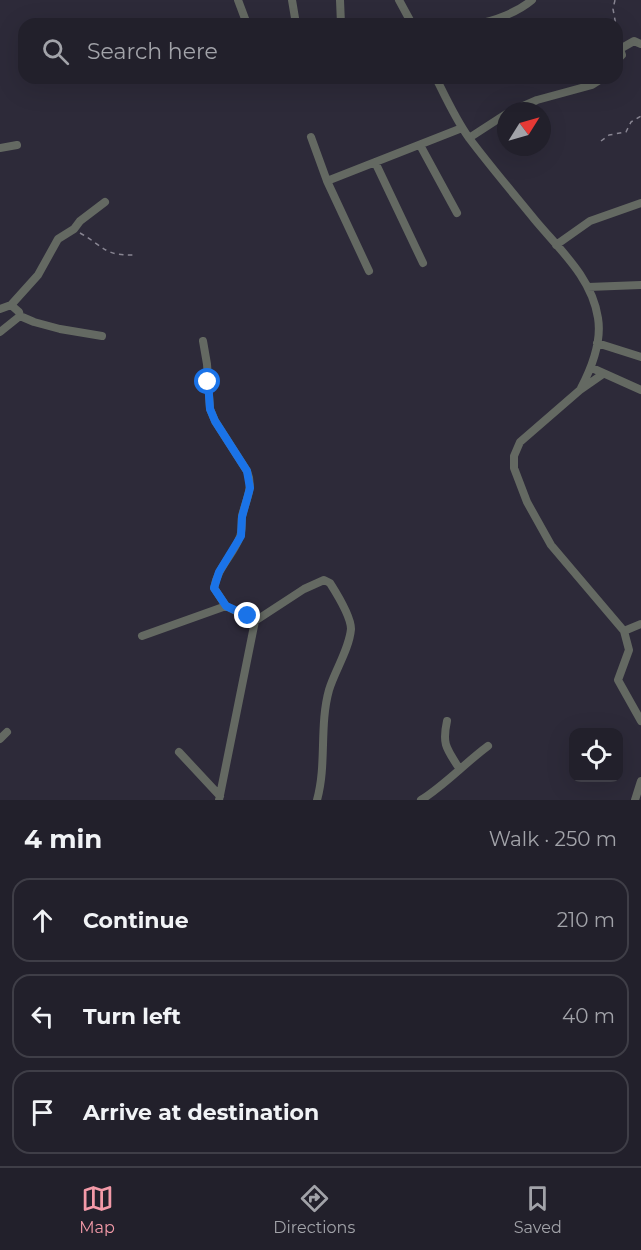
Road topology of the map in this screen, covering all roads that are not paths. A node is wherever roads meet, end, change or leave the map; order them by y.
1 (238, 0) edge
2 (292, 0) edge
3 (340, 0) edge
4 (399, 0) edge
5 (532, 0) edge
6 (245, 18) edge
7 (295, 18) edge
8 (341, 18) edge
9 (409, 18) edge
10 (496, 18) edge
11 (641, 44) edge
12 (623, 47) edge
13 (439, 84) edge
14 (594, 84) edge
15 (532, 102) edge
16 (497, 120) edge
17 (462, 128) junction
18 (311, 137) dead end
19 (470, 138) junction
20 (17, 145) dead end
21 (420, 145) junction
22 (0, 148) edge
23 (375, 162) junction
24 (327, 181) junction
25 (105, 202) dead end
26 (641, 203) edge
27 (457, 213) dead end
28 (556, 244) junction
29 (423, 263) dead end
30 (369, 271) dead end
31 (641, 285) edge
32 (588, 287) junction
33 (11, 305) junction
34 (0, 309) edge
35 (20, 316) junction
36 (0, 332) edge
37 (102, 336) dead end
38 (203, 341) dead end
39 (597, 343) junction
40 (641, 357) edge
41 (592, 368) junction
42 (603, 374) junction
43 (580, 390) junction
44 (641, 390) edge
45 (226, 606) junction
46 (255, 621) junction
47 (641, 624) edge
48 (624, 631) junction
49 (142, 636) dead end
50 (447, 720) dead end
51 (641, 721) edge
52 (8, 732) dead end
53 (0, 739) edge
54 (488, 746) dead end
55 (179, 752) dead end
56 (459, 768) junction
57 (641, 781) edge
58 (219, 798) edge
59 (433, 798) edge
60 (316, 800) edge
61 (421, 800) edge
62 (635, 800) edge

1 - 6 street
2 - 7 street
3 - 8 street
4 - 9 street
5 - 10 street
11 - 12 street
13 - 17 street
14 - 15 street
16 - 19 street
17 - 19 street
17 - 21 street
18 - 24 street
19 - 28 street
20 - 22 street
21 - 23 street
21 - 27 street
23 - 24 street
23 - 29 street
24 - 30 street
25 - 33 street
26 - 28 street
28 - 32 street
31 - 32 street
32 - 39 street
33 - 34 street
33 - 35 street
35 - 36 street
35 - 37 street
38 - 45 street
39 - 40 street
39 - 41 street
41 - 42 street
41 - 43 street
42 - 43 street
42 - 44 street
43 - 48 street
45 - 46 street
45 - 49 street
46 - 58 street
46 - 60 street
47 - 48 street
48 - 51 street
50 - 56 street
52 - 53 street
54 - 56 street
55 - 58 street
56 - 59 street
57 - 62 street
59 - 61 street

